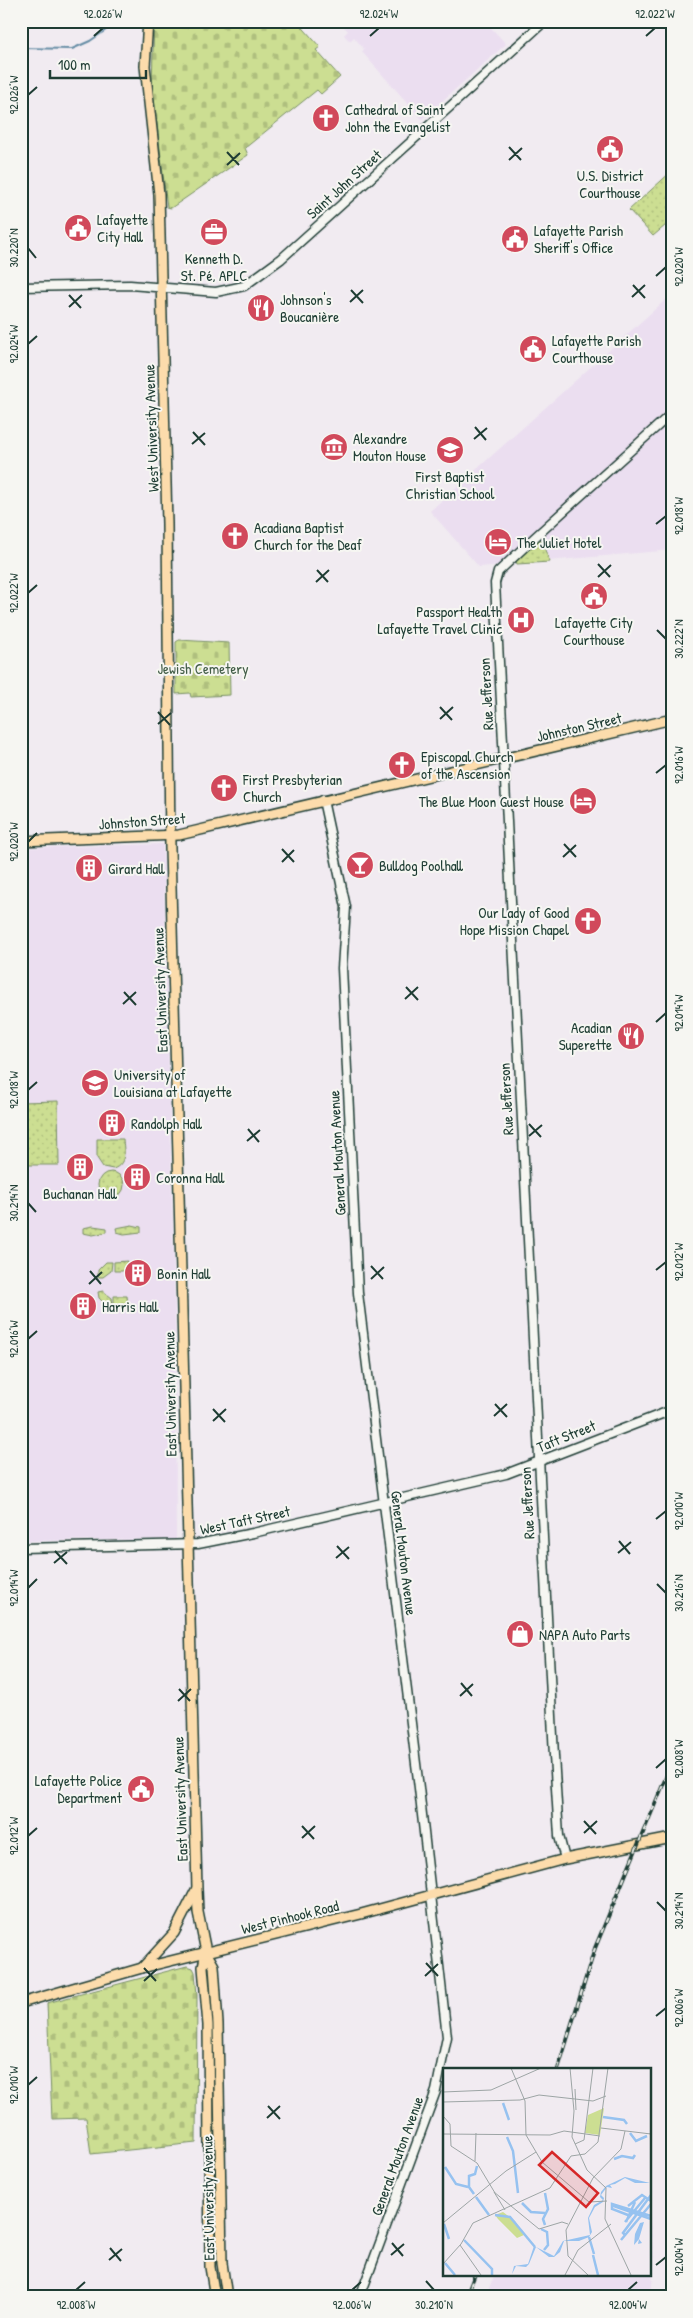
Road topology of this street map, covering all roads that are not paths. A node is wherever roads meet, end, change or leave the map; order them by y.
1 (148, 21) edge
2 (545, 21) edge
3 (21, 287) edge
4 (160, 287) junction
5 (672, 414) edge
6 (672, 719) edge
7 (503, 759) junction
8 (323, 800) junction
9 (170, 836) junction
10 (21, 841) edge
11 (672, 1410) edge
12 (539, 1461) junction
13 (469, 1484) joint
14 (384, 1503) junction
15 (188, 1545) junction
16 (21, 1548) edge
17 (672, 1838) edge
18 (565, 1859) junction
19 (196, 1889) junction
20 (431, 1896) junction
21 (206, 1952) junction
22 (142, 1968) junction
23 (21, 2003) edge
24 (208, 2097) junction
25 (220, 2097) junction
26 (226, 2294) edge
27 (215, 2295) edge
28 (360, 2297) edge

1 - 4 main road, West University Avenue
2 - 4 street, Saint John Street
3 - 4 street, Saint John Street
4 - 9 main road, West University Avenue
5 - 7 street, Rue Jefferson
6 - 7 main road, Johnston Street
7 - 8 main road, Johnston Street
7 - 12 street, Rue Jefferson
8 - 9 main road, Johnston Street
8 - 14 street, General Mouton Avenue
9 - 10 main road, Johnston Street
9 - 15 main road, East University Avenue
11 - 12 street, Taft Street
12 - 13 street, Taft Street
12 - 18 street, Rue Jefferson
13 - 14 street, West Taft Street
14 - 15 street, West Taft Street
14 - 20 street, General Mouton Avenue
15 - 16 street, West Taft Street
15 - 19 main road, East University Avenue
17 - 18 main road, West Pinhook Road
18 - 20 main road, West Pinhook Road
19 - 21 main road, East University Avenue
19 - 22 main road
20 - 21 main road, West Pinhook Road
20 - 28 street, General Mouton Avenue
21 - 22 main road, West Pinhook Road
21 - 24 main road, East University Avenue
21 - 25 main road, East University Avenue
22 - 23 main road, West Pinhook Road
24 - 25 main road
24 - 27 main road, East University Avenue
25 - 26 main road, East University Avenue
26 - 27 main road

